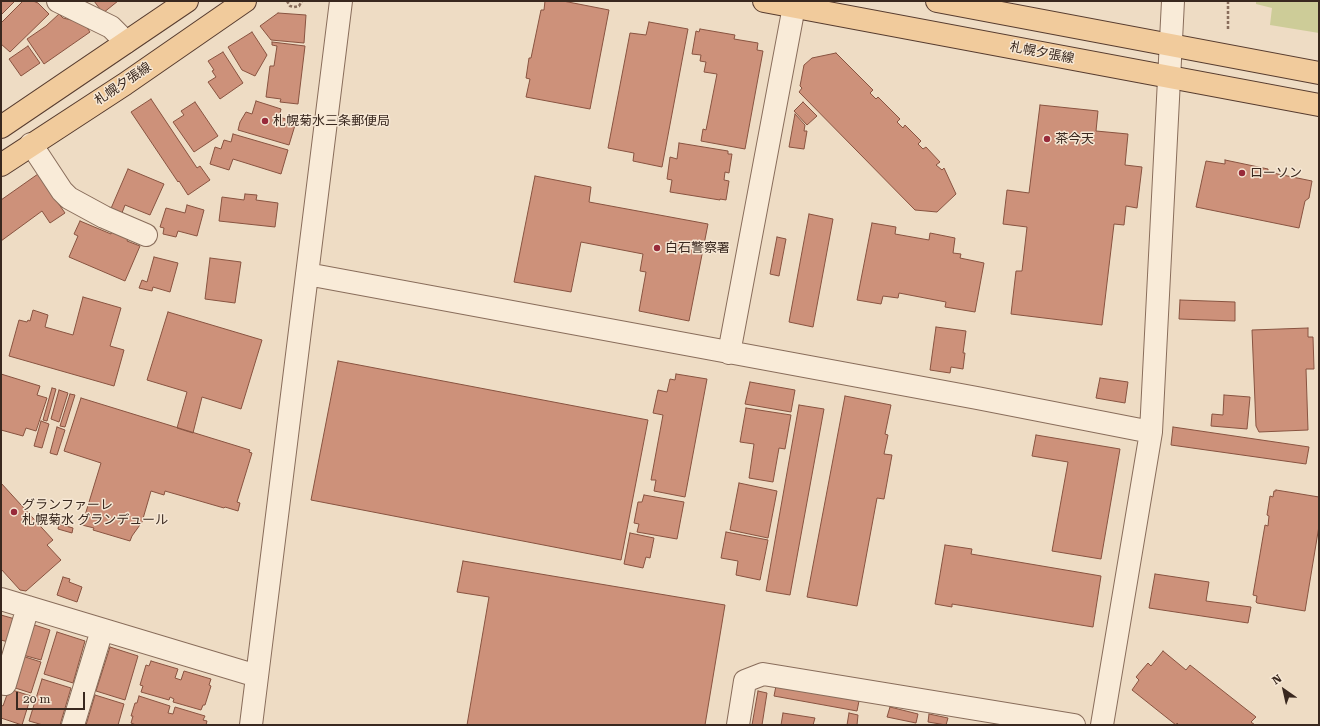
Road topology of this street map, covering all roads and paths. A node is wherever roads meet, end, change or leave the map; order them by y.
1 (58, 1) edge
2 (187, 1) edge
3 (245, 1) edge
4 (287, 1) edge
5 (302, 1) edge
6 (341, 1) edge
7 (764, 1) edge
8 (937, 1) edge
9 (1173, 1) edge
10 (1228, 1) edge
11 (794, 4) edge
12 (1228, 30) dead end
13 (126, 42) junction
14 (1171, 45) junction
15 (1319, 73) edge
16 (1170, 77) junction
17 (1319, 105) edge
18 (1, 127) edge
19 (31, 144) junction
20 (1, 165) edge
21 (146, 235) dead end
22 (307, 274) junction
23 (729, 353) junction
24 (1151, 432) junction
25 (1, 599) edge
26 (28, 607) junction
27 (102, 630) junction
28 (257, 676) junction
29 (1, 682) edge
30 (73, 725) edge
31 (251, 725) edge
32 (738, 725) edge
33 (1074, 725) edge
34 (1102, 725) edge

1 - 13 street
2 - 13 main road
3 - 19 main road, 札幌夕張線
4 - 5 path
6 - 22 street
7 - 11 main road, 札幌夕張線
8 - 14 main road
9 - 14 street
10 - 12 path
11 - 16 main road, 札幌夕張線
11 - 23 street
13 - 18 main road
14 - 15 main road
14 - 16 street
16 - 17 main road, 札幌夕張線
16 - 24 street
19 - 20 main road, 札幌夕張線
19 - 21 street
22 - 23 street
22 - 28 street
23 - 24 street
24 - 34 street
25 - 26 street
26 - 27 street
26 - 29 street
27 - 28 street
27 - 30 street
28 - 31 street
32 - 33 street

